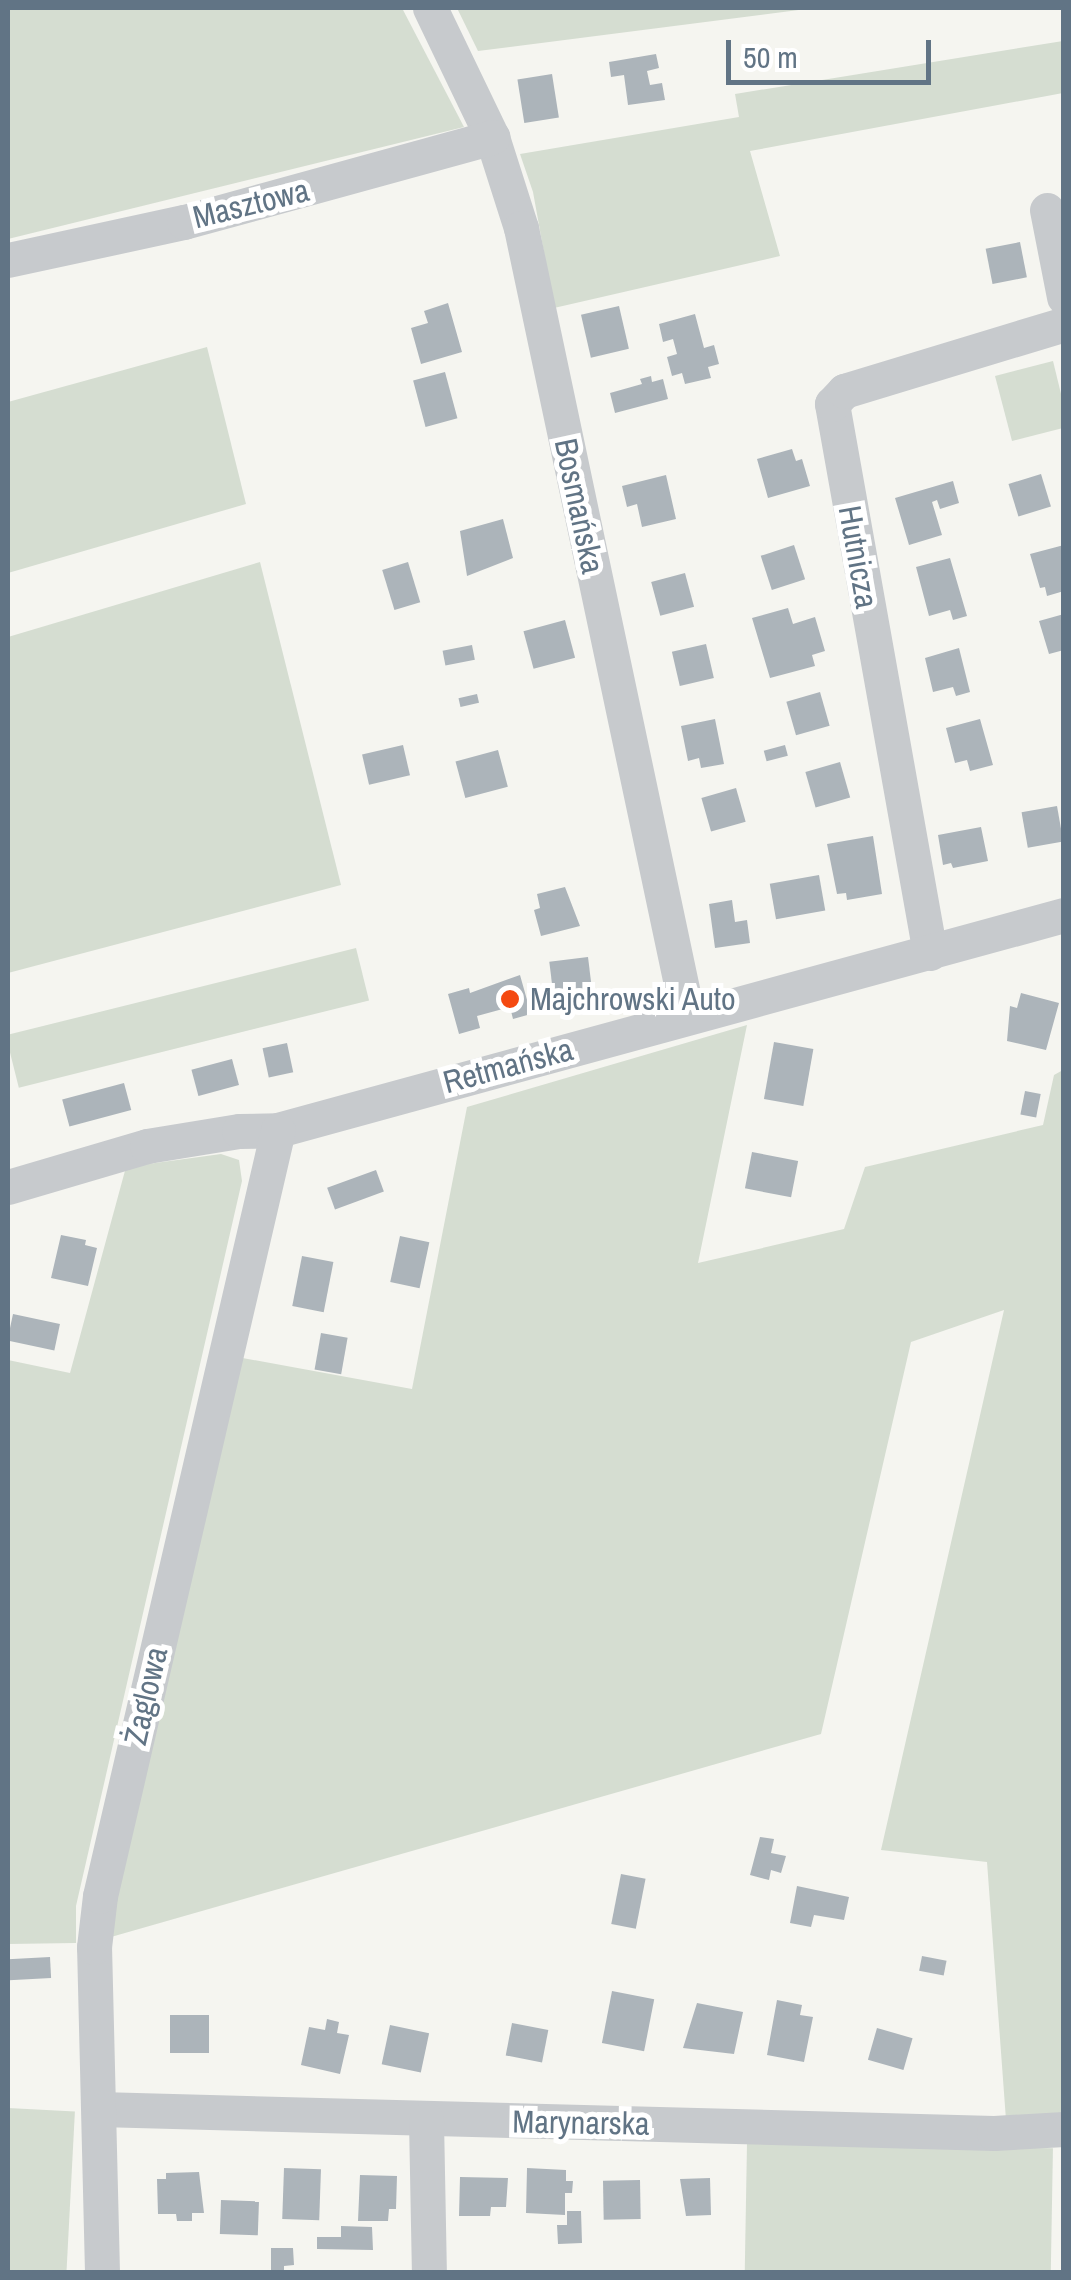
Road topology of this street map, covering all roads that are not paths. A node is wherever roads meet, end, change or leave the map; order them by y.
1 (430, 8) edge
2 (492, 137) junction
3 (1047, 210) dead end
4 (8, 260) edge
5 (1064, 297) edge
6 (1064, 324) edge
7 (1064, 915) edge
8 (930, 953) junction
9 (688, 1016) junction
10 (278, 1130) junction
11 (8, 1186) edge
12 (99, 2109) junction
13 (426, 2120) junction
14 (1064, 2128) edge
15 (102, 2272) edge
16 (429, 2272) edge

1 - 2 street, Bosmańska
2 - 4 street, Masztowa
2 - 9 street, Bosmańska
3 - 5 street
6 - 8 street, Hutnicza
7 - 8 street, Retmańska
8 - 9 street, Retmańska
9 - 10 street, Retmańska
10 - 11 street, Retmańska
10 - 12 street, Żaglowa
12 - 13 street, Marynarska
12 - 15 street, Żaglowa
13 - 14 street, Marynarska
13 - 16 street

